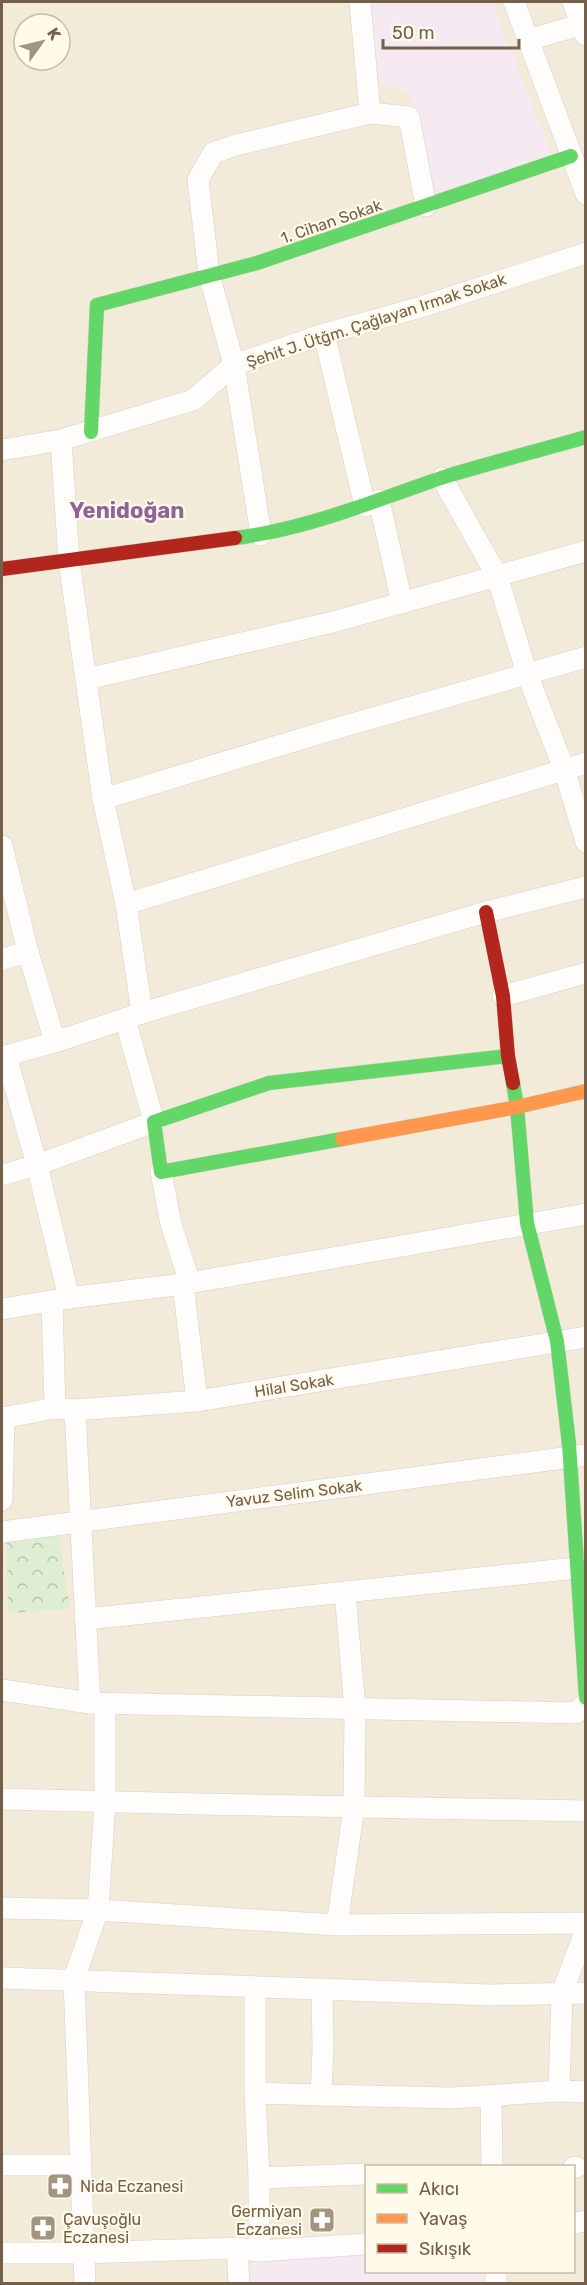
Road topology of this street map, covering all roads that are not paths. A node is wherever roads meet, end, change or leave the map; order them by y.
1 (360, 2) edge
2 (514, 2) edge
3 (573, 2) edge
4 (584, 27) edge
5 (528, 40) junction
6 (370, 113) junction
7 (572, 156) junction
8 (585, 194) edge
9 (426, 206) junction
10 (585, 253) edge
11 (210, 274) junction
12 (324, 334) junction
13 (234, 365) junction
14 (91, 432) junction
15 (585, 437) edge
16 (61, 440) junction
17 (2, 450) edge
18 (442, 478) junction
19 (372, 503) junction
20 (261, 535) junction
21 (585, 551) edge
22 (69, 561) junction
23 (2, 569) edge
24 (497, 576) junction
25 (402, 603) junction
26 (585, 657) edge
27 (527, 674) junction
28 (87, 679) junction
29 (585, 763) edge
30 (564, 769) junction
31 (103, 799) junction
32 (585, 842) edge
33 (3, 857) edge
34 (585, 887) edge
35 (126, 904) junction
36 (486, 912) junction
37 (28, 952) junction
38 (2, 959) edge
39 (585, 973) edge
40 (503, 996) junction
41 (134, 1016) junction
42 (56, 1042) junction
43 (508, 1056) junction
44 (4, 1057) edge
45 (585, 1090) edge
46 (517, 1107) junction
47 (154, 1122) junction
48 (37, 1166) junction
49 (161, 1172) junction
50 (2, 1175) edge
51 (585, 1214) edge
52 (527, 1223) junction
53 (186, 1284) junction
54 (60, 1299) junction
55 (2, 1309) edge
56 (585, 1337) edge
57 (557, 1341) junction
58 (197, 1401) junction
59 (65, 1409) junction
60 (3, 1418) edge
61 (578, 1456) edge
62 (2, 1500) edge
63 (81, 1521) junction
64 (2, 1532) edge
65 (581, 1568) edge
66 (345, 1592) junction
67 (86, 1619) junction
68 (2, 1690) edge
69 (585, 1694) edge
70 (97, 1703) junction
71 (355, 1709) junction
72 (2, 1799) edge
73 (105, 1802) junction
74 (354, 1807) junction
75 (585, 1811) edge
76 (2, 1908) edge
77 (98, 1910) junction
78 (585, 1923) edge
79 (337, 1924) junction
80 (585, 1929) edge
81 (2, 1978) edge
82 (74, 1979) junction
83 (255, 1988) junction
84 (322, 1989) junction
85 (562, 1993) junction
86 (585, 1993) edge
87 (559, 2091) junction
88 (585, 2092) edge
89 (255, 2093) junction
90 (321, 2095) junction
91 (491, 2097) junction
92 (2, 2165) edge
93 (81, 2165) junction
94 (492, 2165) edge
95 (365, 2174) edge
96 (259, 2178) junction
97 (365, 2244) edge
98 (237, 2248) junction
99 (259, 2251) junction
100 (2, 2253) edge
101 (83, 2253) junction
102 (85, 2283) edge
103 (238, 2283) edge

1 - 6 street
2 - 5 street
3 - 4 street
4 - 5 street
5 - 7 street
6 - 9 street
6 - 11 street
7 - 8 street
7 - 9 street, 1. Cihan Sokak
9 - 11 street, 1. Cihan Sokak
10 - 12 street, Şehit J. Ütğm. Çağlayan Irmak Sokak
11 - 13 street
11 - 14 street, 1. Cihan Sokak
12 - 13 street, Şehit J. Ütğm. Çağlayan Irmak Sokak
12 - 19 street
13 - 14 street, Şehit J. Ütğm. Çağlayan Irmak Sokak
13 - 20 street
14 - 16 street, Şehit J. Ütğm. Çağlayan Irmak Sokak
15 - 18 street
16 - 17 street, Şehit J. Ütğm. Çağlayan Irmak Sokak
16 - 22 street
18 - 19 street
18 - 24 street
19 - 20 street
19 - 25 street
20 - 22 street
21 - 24 street
22 - 23 street
22 - 28 street
24 - 25 street
24 - 27 street
25 - 28 street
26 - 27 street
27 - 30 street
27 - 31 street
28 - 31 street
29 - 30 street
30 - 32 street
30 - 35 street
31 - 35 street
33 - 37 street
34 - 36 street
35 - 41 street
36 - 40 street
36 - 41 street
37 - 38 street
37 - 42 street
39 - 40 street
40 - 43 street
41 - 42 street
41 - 47 street
42 - 44 street
43 - 46 street
43 - 47 street
44 - 48 street
45 - 46 street
46 - 49 street
46 - 52 street
47 - 48 street
47 - 49 street
48 - 50 street
48 - 54 street
49 - 53 street
51 - 52 street
52 - 53 street
52 - 57 street
53 - 54 street
53 - 58 street
54 - 55 street
54 - 59 street
56 - 57 street, Hilal Sokak
57 - 58 street, Hilal Sokak
57 - 61 street
58 - 59 street, Hilal Sokak
59 - 60 street, Hilal Sokak
59 - 63 street
60 - 62 street
61 - 63 street, Yavuz Selim Sokak
61 - 65 street
63 - 64 street, Yavuz Selim Sokak
63 - 67 street
65 - 66 street
65 - 69 street
66 - 67 street
66 - 71 street
67 - 70 street
68 - 70 street
69 - 71 street
70 - 71 street
70 - 73 street
71 - 74 street
72 - 73 street
73 - 74 street
73 - 77 street
74 - 75 street
74 - 79 street
76 - 77 street
77 - 79 street
77 - 82 street
78 - 79 street
80 - 85 street
81 - 82 street
82 - 83 street
82 - 93 street
83 - 84 street
83 - 89 street
84 - 85 street
84 - 90 street
85 - 86 street
85 - 87 street
87 - 88 street
87 - 91 street
89 - 90 street
89 - 96 street
90 - 91 street
91 - 94 street
92 - 93 street
93 - 101 street
95 - 96 street
96 - 99 street
97 - 99 street
98 - 99 street
98 - 101 street
98 - 103 street
100 - 101 street
101 - 102 street

